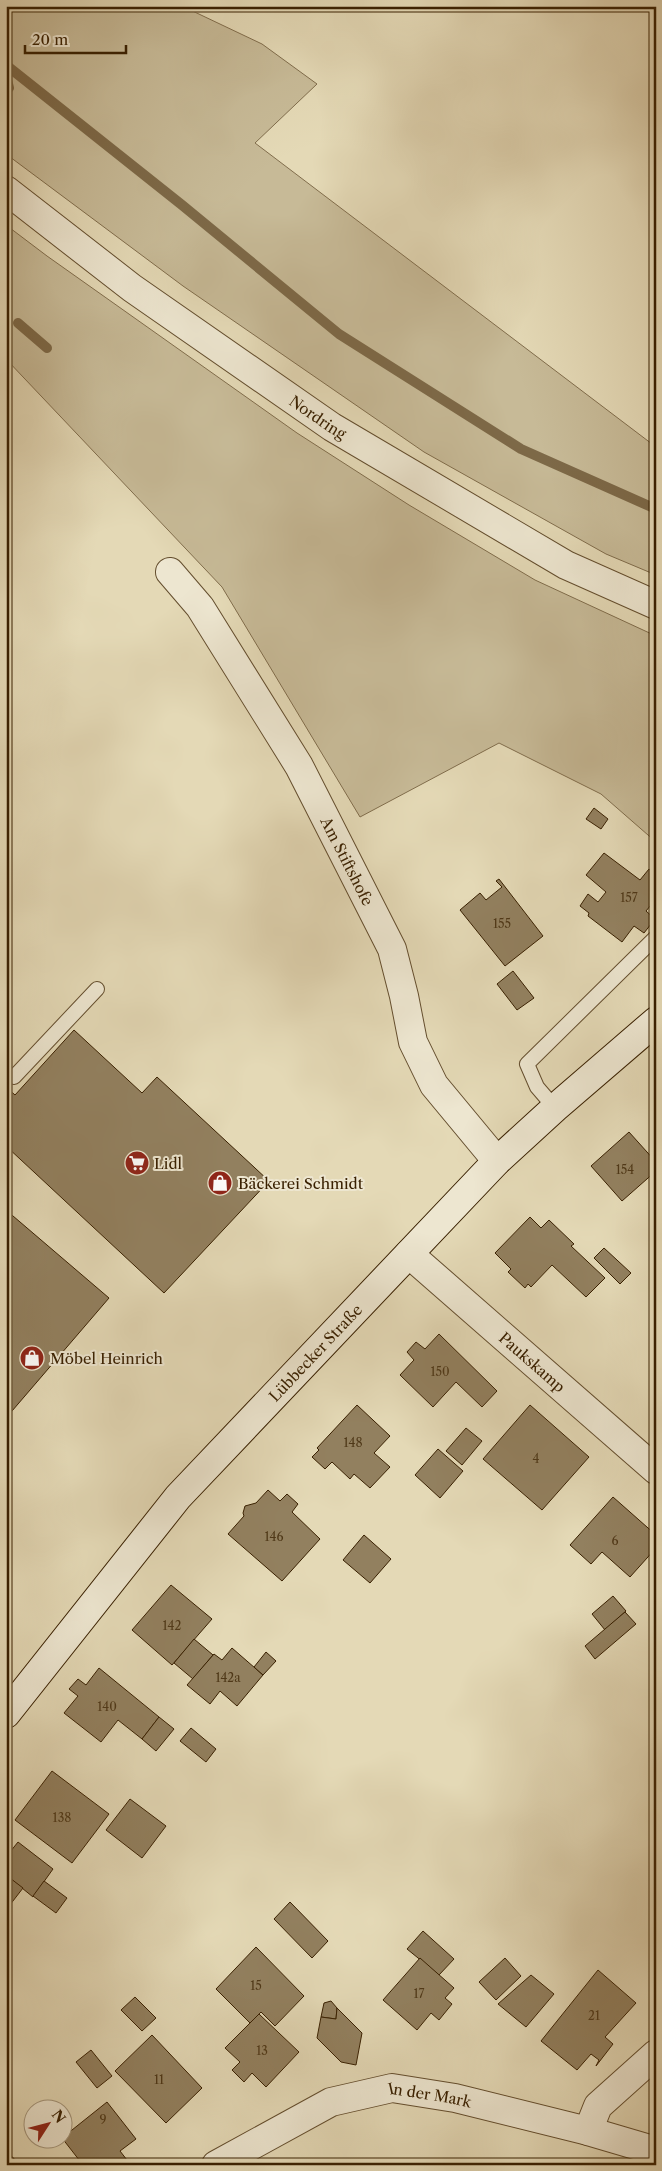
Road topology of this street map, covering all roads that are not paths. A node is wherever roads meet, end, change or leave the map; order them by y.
1 (6, 190) edge
2 (170, 572) dead end
3 (656, 605) edge
4 (656, 937) edge
5 (97, 989) dead end
6 (656, 1021) edge
7 (14, 1077) dead end
8 (555, 1108) junction
9 (497, 1161) junction
10 (409, 1254) junction
11 (656, 1470) edge
12 (6, 1714) edge
13 (656, 2054) edge
14 (588, 2131) junction
15 (656, 2151) edge
16 (216, 2165) edge

1 - 3 street, Nordring
2 - 9 street, Am Stiftshofe
4 - 8 lane
5 - 7 lane
6 - 8 street, Lübbecker Straße
8 - 9 street, Lübbecker Straße
9 - 10 street, Lübbecker Straße
10 - 11 street, Paukskamp
10 - 12 street, Lübbecker Straße
13 - 14 street
14 - 15 street, In der Mark
14 - 16 street, In der Mark

